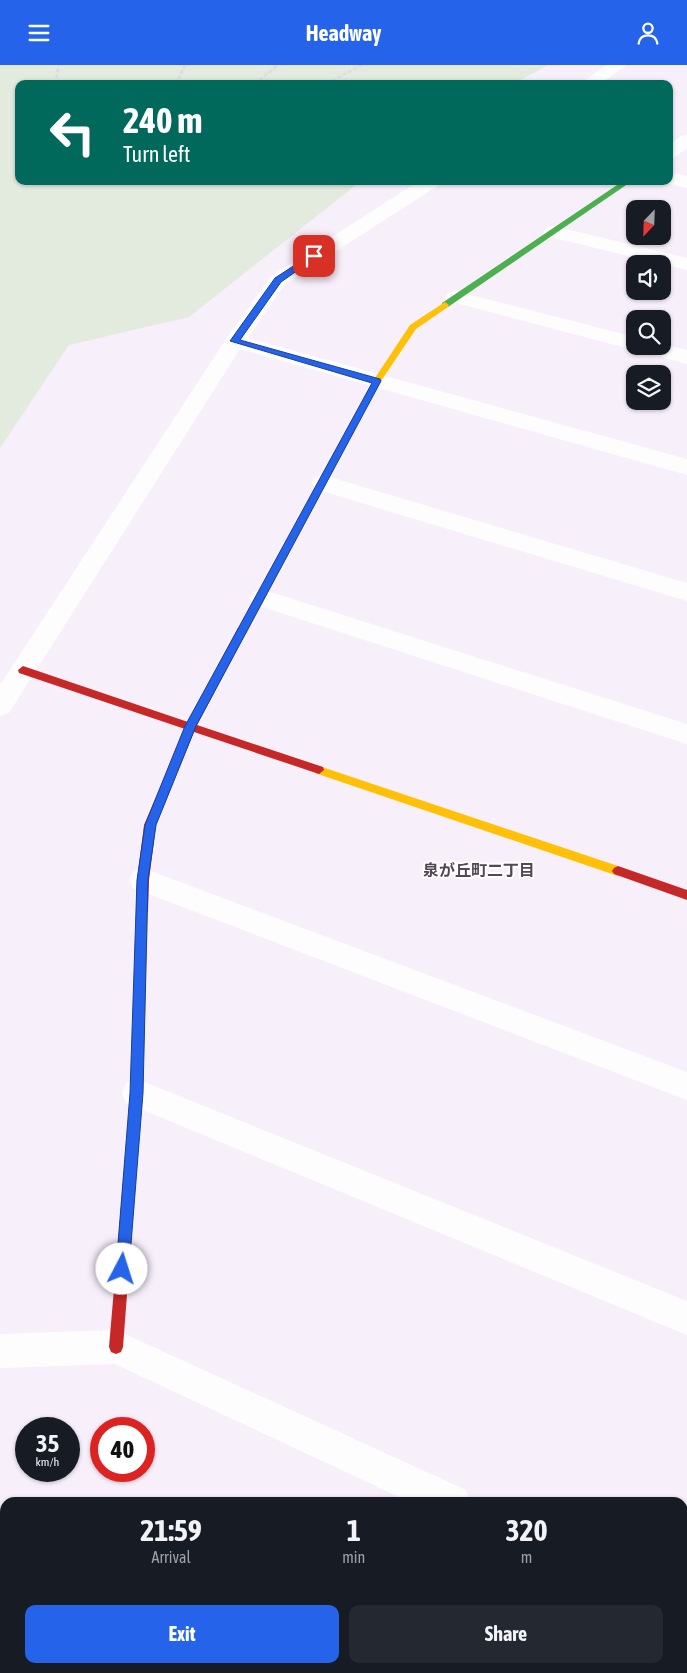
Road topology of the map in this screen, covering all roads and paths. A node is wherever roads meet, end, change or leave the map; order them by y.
1 (59, 65) edge
2 (184, 65) edge
3 (278, 65) edge
4 (362, 65) edge
5 (618, 65) edge
6 (56, 80) edge
7 (178, 80) edge
8 (259, 80) edge
9 (334, 80) edge
10 (594, 80) edge
11 (687, 140) edge
12 (673, 150) edge
13 (673, 179) edge
14 (687, 182) edge
15 (426, 185) edge
16 (622, 185) edge
17 (553, 232) junction
18 (687, 264) edge
19 (456, 297) junction
20 (235, 341) junction
21 (626, 342) edge
22 (671, 353) edge
23 (687, 357) edge
24 (377, 381) junction
25 (687, 467) edge
26 (323, 483) junction
27 (687, 592) edge
28 (261, 598) junction
29 (23, 671) junction
30 (0, 706) edge
31 (191, 726) junction
32 (687, 734) edge
33 (143, 880) junction
34 (687, 895) edge
35 (687, 1086) edge
36 (137, 1093) junction
37 (687, 1318) edge
38 (116, 1347) junction
39 (0, 1351) edge
40 (440, 1497) edge

1 - 6 path
2 - 7 path
3 - 8 path
4 - 9 path
5 - 10 street
11 - 12 street
13 - 14 street
15 - 20 street
16 - 17 street
17 - 18 street
17 - 19 street
19 - 21 street
19 - 24 street
20 - 24 street
20 - 29 street
22 - 23 street
24 - 25 street
24 - 26 street
26 - 27 street
26 - 28 street
28 - 31 street
28 - 32 street
29 - 30 street
29 - 31 street
31 - 33 street
31 - 34 street
33 - 35 street
33 - 36 street
36 - 37 street
36 - 38 street
38 - 39 street
38 - 40 street

